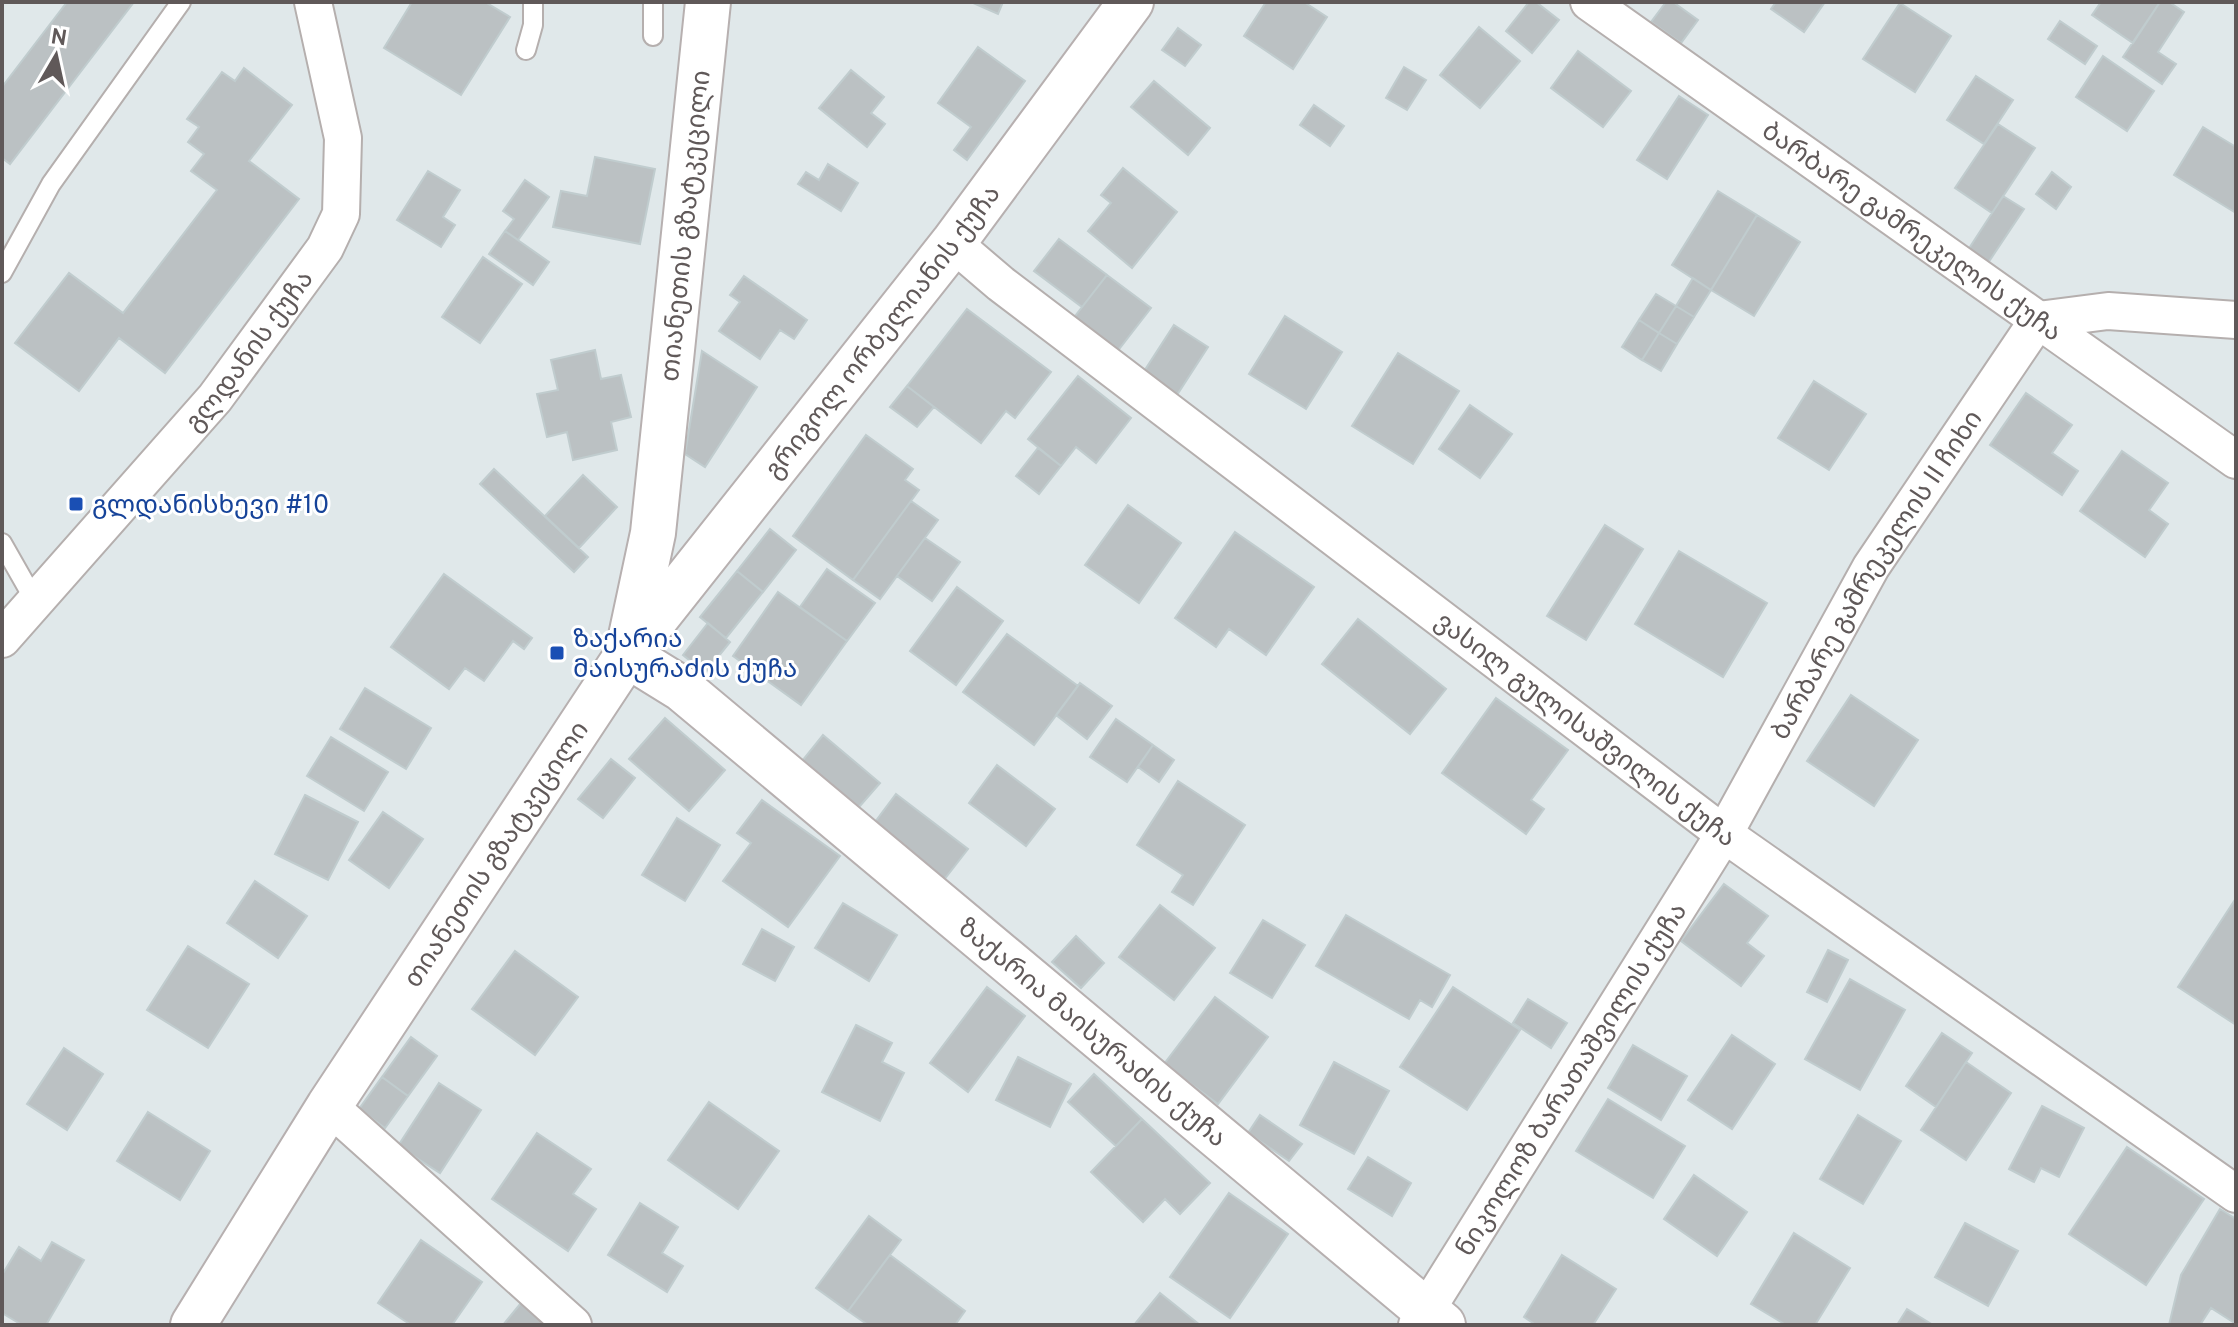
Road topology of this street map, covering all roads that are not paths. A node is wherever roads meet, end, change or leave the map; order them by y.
1 (181, 2) edge
2 (313, 2) edge
3 (533, 2) edge
4 (653, 2) edge
5 (708, 2) edge
6 (1131, 2) edge
7 (1589, 2) edge
8 (653, 36) dead end
9 (526, 50) dead end
10 (953, 243) junction
11 (2, 273) edge
12 (2038, 320) junction
13 (2236, 320) edge
14 (2236, 460) edge
15 (2, 543) edge
16 (35, 601) junction
17 (2, 639) edge
18 (627, 655) junction
19 (1724, 834) junction
20 (329, 1106) junction
21 (2236, 1194) edge
22 (1428, 1321) edge
23 (193, 1325) edge
24 (573, 1325) edge

1 - 11 lane
2 - 16 street, გლდანის ქუჩა
3 - 9 lane
4 - 8 lane
5 - 18 street, თიანეთის გზატკეცილი
6 - 10 street, გრიგოლ ორბელიანის ქუჩა
7 - 12 street, ბარბარე გამრეკელის ქუჩა
10 - 18 street, გრიგოლ ორბელიანის ქუჩა
10 - 19 street, ვასილ გულისაშვილის ქუჩა
12 - 13 street
12 - 14 street, ბარბარე გამრეკელის ქუჩა
12 - 19 street, ბარბარე გამრეკელის II ჩიხი
15 - 16 lane
16 - 17 street, გლდანის ქუჩა
18 - 20 street, თიანეთის გზატკეცილი
18 - 22 street, ზაქარია მაისურაძის ქუჩა
19 - 21 street, ვასილ გულისაშვილის ქუჩა
19 - 22 street, ნიკოლოზ ბარათაშვილის ქუჩა
20 - 23 street, თიანეთის გზატკეცილი
20 - 24 street

